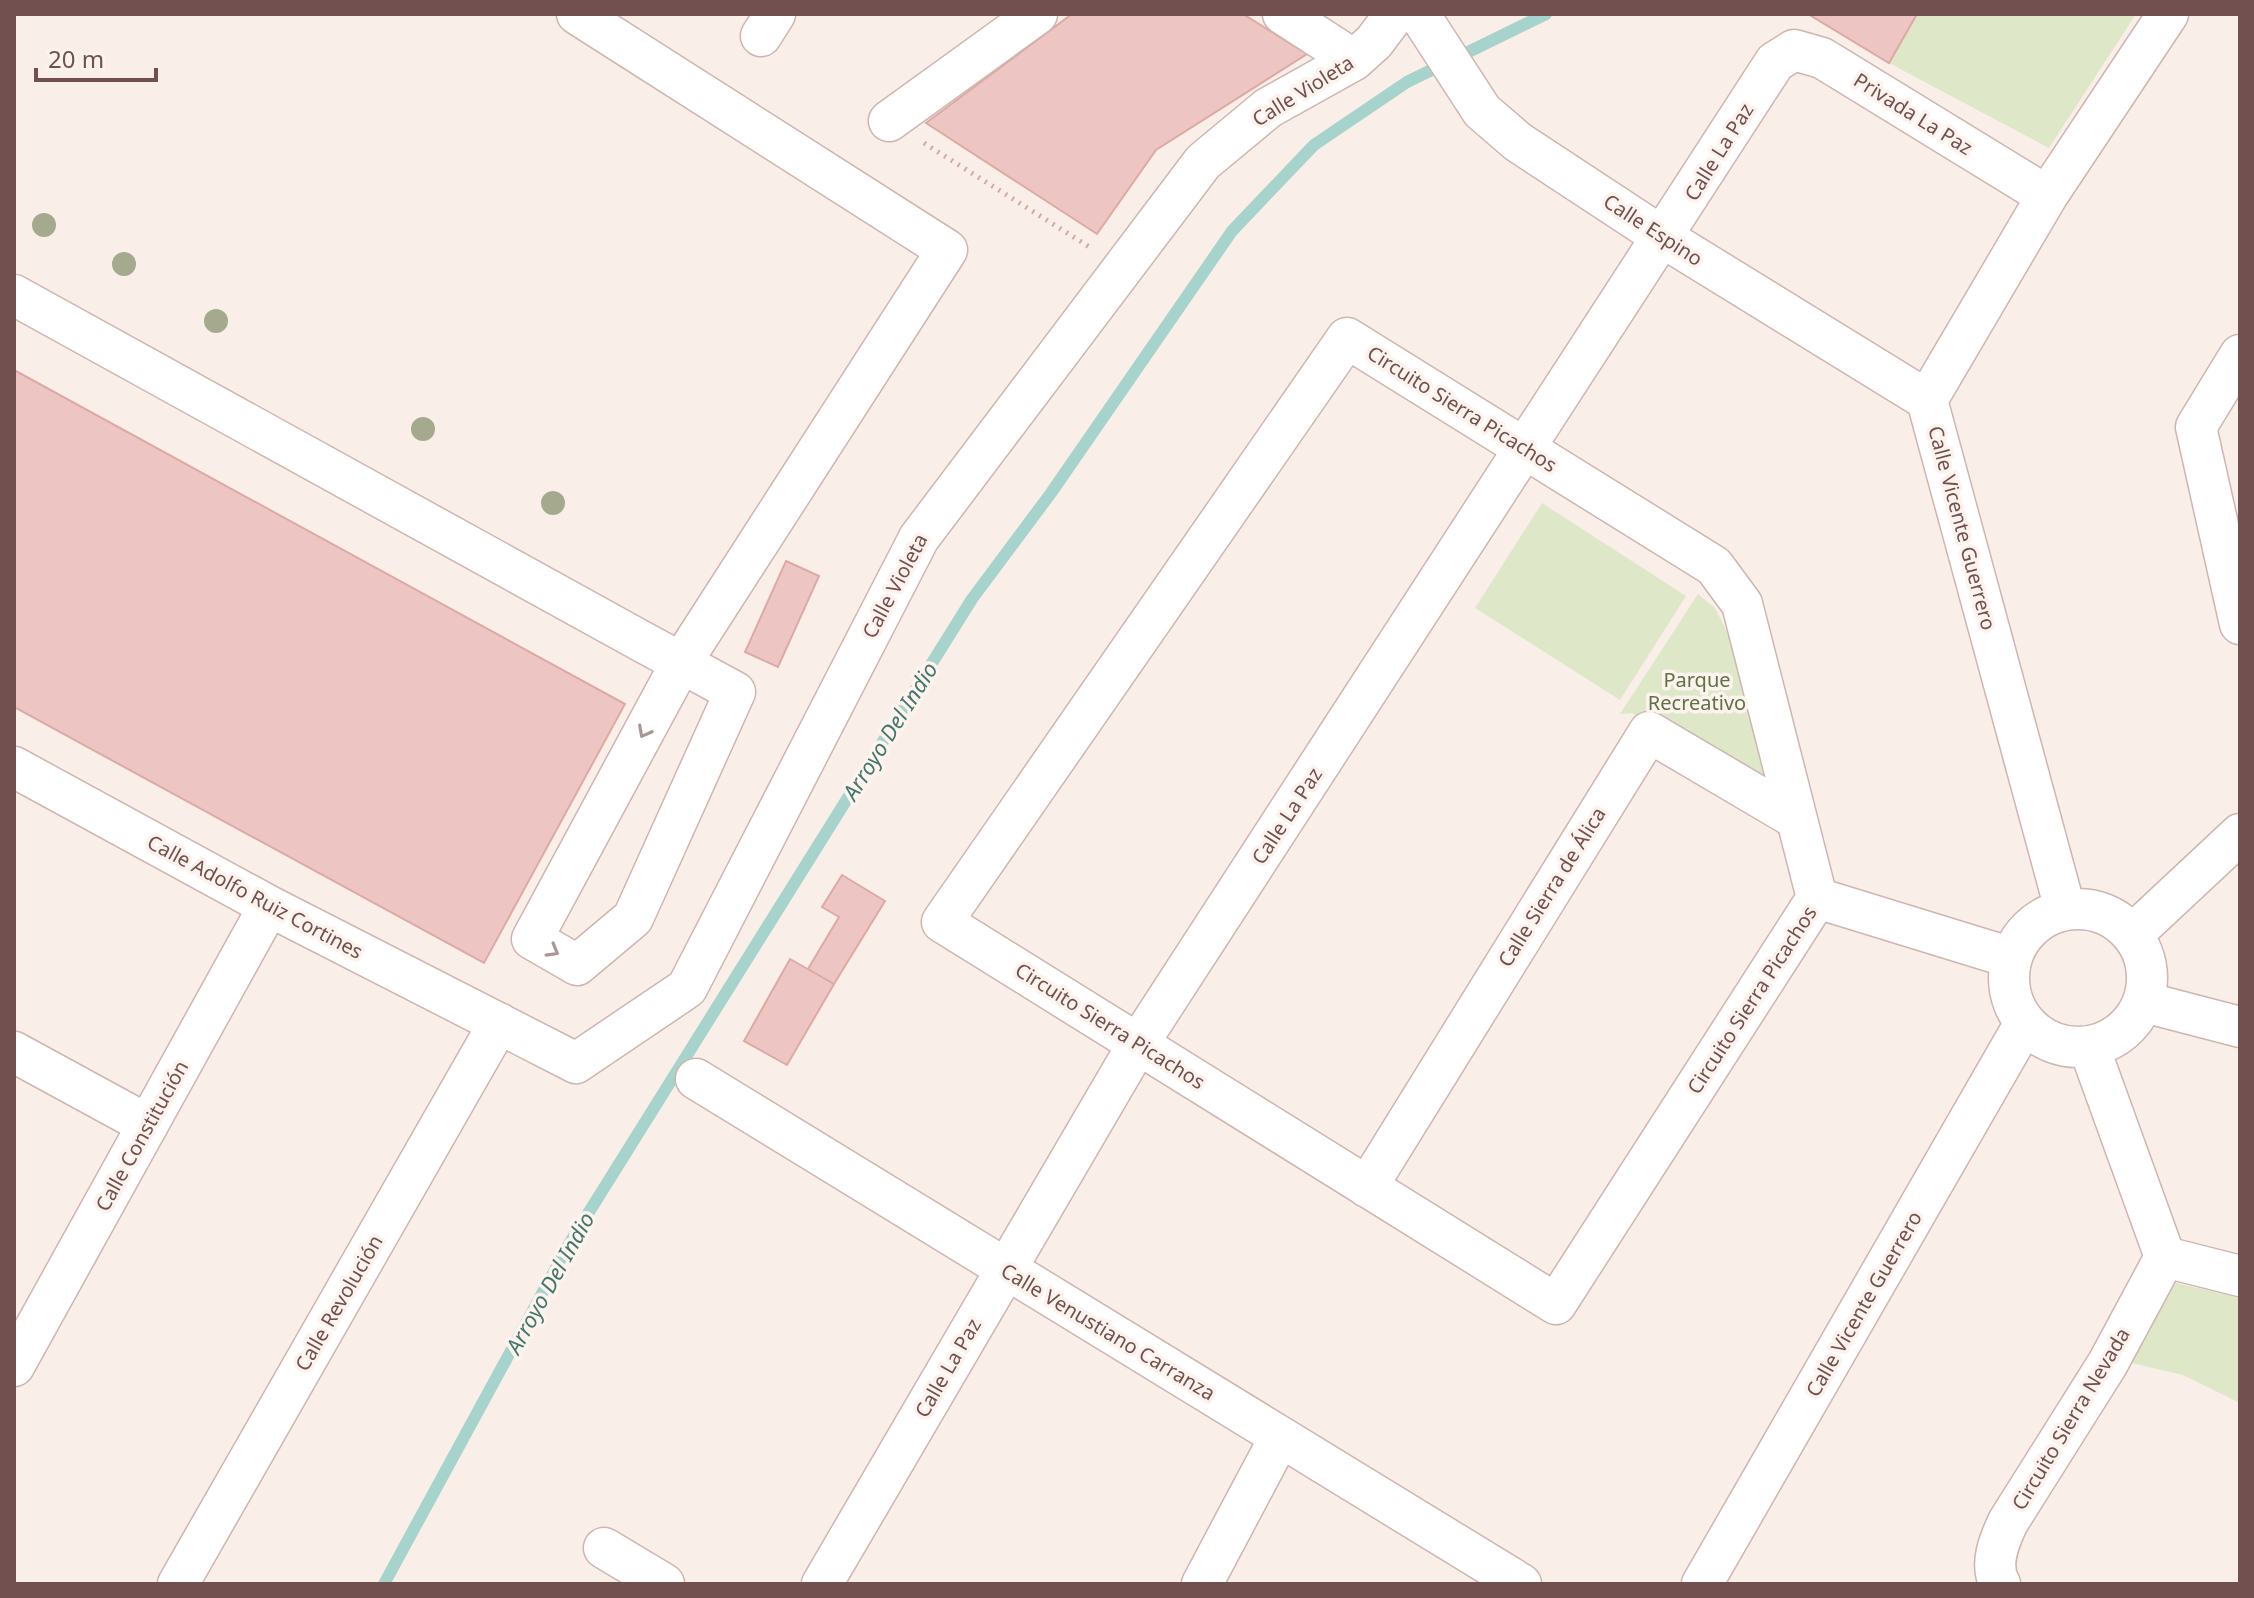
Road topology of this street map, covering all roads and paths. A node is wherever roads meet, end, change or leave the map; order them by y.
1 (577, 14) edge
2 (1037, 14) edge
3 (1283, 14) edge
4 (2168, 14) edge
5 (1414, 19) edge
6 (1354, 60) junction
7 (1775, 62) joint
8 (889, 121) joint
9 (2047, 196) junction
10 (1664, 238) junction
11 (1122, 268) junction
12 (14, 295) edge
13 (2240, 355) edge
14 (1927, 400) junction
15 (1527, 449) junction
16 (2240, 624) edge
17 (681, 663) junction
18 (14, 767) edge
19 (1795, 818) junction
20 (2240, 834) edge
21 (1817, 898) junction
22 (269, 906) junction
23 (2065, 909) junction
24 (2133, 934) junction
25 (2012, 958) junction
26 (2144, 1002) junction
27 (499, 1023) junction
28 (2025, 1023) junction
29 (2240, 1027) edge
30 (1138, 1044) junction
31 (2089, 1047) junction
32 (14, 1052) edge
33 (696, 1079) dead end
34 (148, 1125) junction
35 (1367, 1187) junction
36 (2165, 1257) junction
37 (1006, 1269) junction
38 (2240, 1276) edge
39 (17, 1352) edge
40 (1280, 1437) junction
41 (604, 1548) dead end
42 (178, 1584) edge
43 (664, 1584) edge
44 (822, 1584) edge
45 (1202, 1584) edge
46 (1521, 1584) edge
47 (1702, 1584) edge
48 (2000, 1584) edge

1 - 17 street
2 - 8 street
3 - 6 street
4 - 9 street, Calle Vicente Guerrero
5 - 6 street, Calle Violeta
5 - 10 street, Calle Espino
6 - 11 street, Calle Violeta
7 - 9 street, Privada La Paz
7 - 10 street, Calle La Paz
8 - 11 path
9 - 14 street, Calle Vicente Guerrero
10 - 14 street, Calle Espino
10 - 15 street, Calle La Paz
11 - 27 street, Calle Violeta
12 - 17 street
13 - 16 street
14 - 23 street, Calle Vicente Guerrero
15 - 19 street, Circuito Sierra Picachos
15 - 30 street, Calle La Paz
15 - 30 street, Circuito Sierra Picachos
17 -> 17 street
18 - 22 street, Calle Adolfo Ruiz Cortines
19 - 21 street, Circuito Sierra Picachos
19 - 35 street, Calle Sierra de Álica
20 - 24 street
21 - 25 street
21 - 35 street, Circuito Sierra Picachos
22 - 27 street, Calle Adolfo Ruiz Cortines
22 - 34 street, Calle Constitución
23 - 24 street
23 - 25 street
24 - 26 street
25 - 28 street
26 - 29 street
26 - 31 street
27 - 42 street, Calle Revolución
28 - 31 street
28 - 47 street, Calle Vicente Guerrero
30 - 35 street, Circuito Sierra Picachos
30 - 37 street, Calle La Paz
31 - 36 street
32 - 34 street
33 - 37 street, Calle Venustiano Carranza
34 - 39 street, Calle Constitución
36 - 38 street
36 - 48 street, Circuito Sierra Nevada
37 - 40 street, Calle Venustiano Carranza
37 - 44 street, Calle La Paz
40 - 45 street
40 - 46 street, Calle Venustiano Carranza
41 - 43 street

